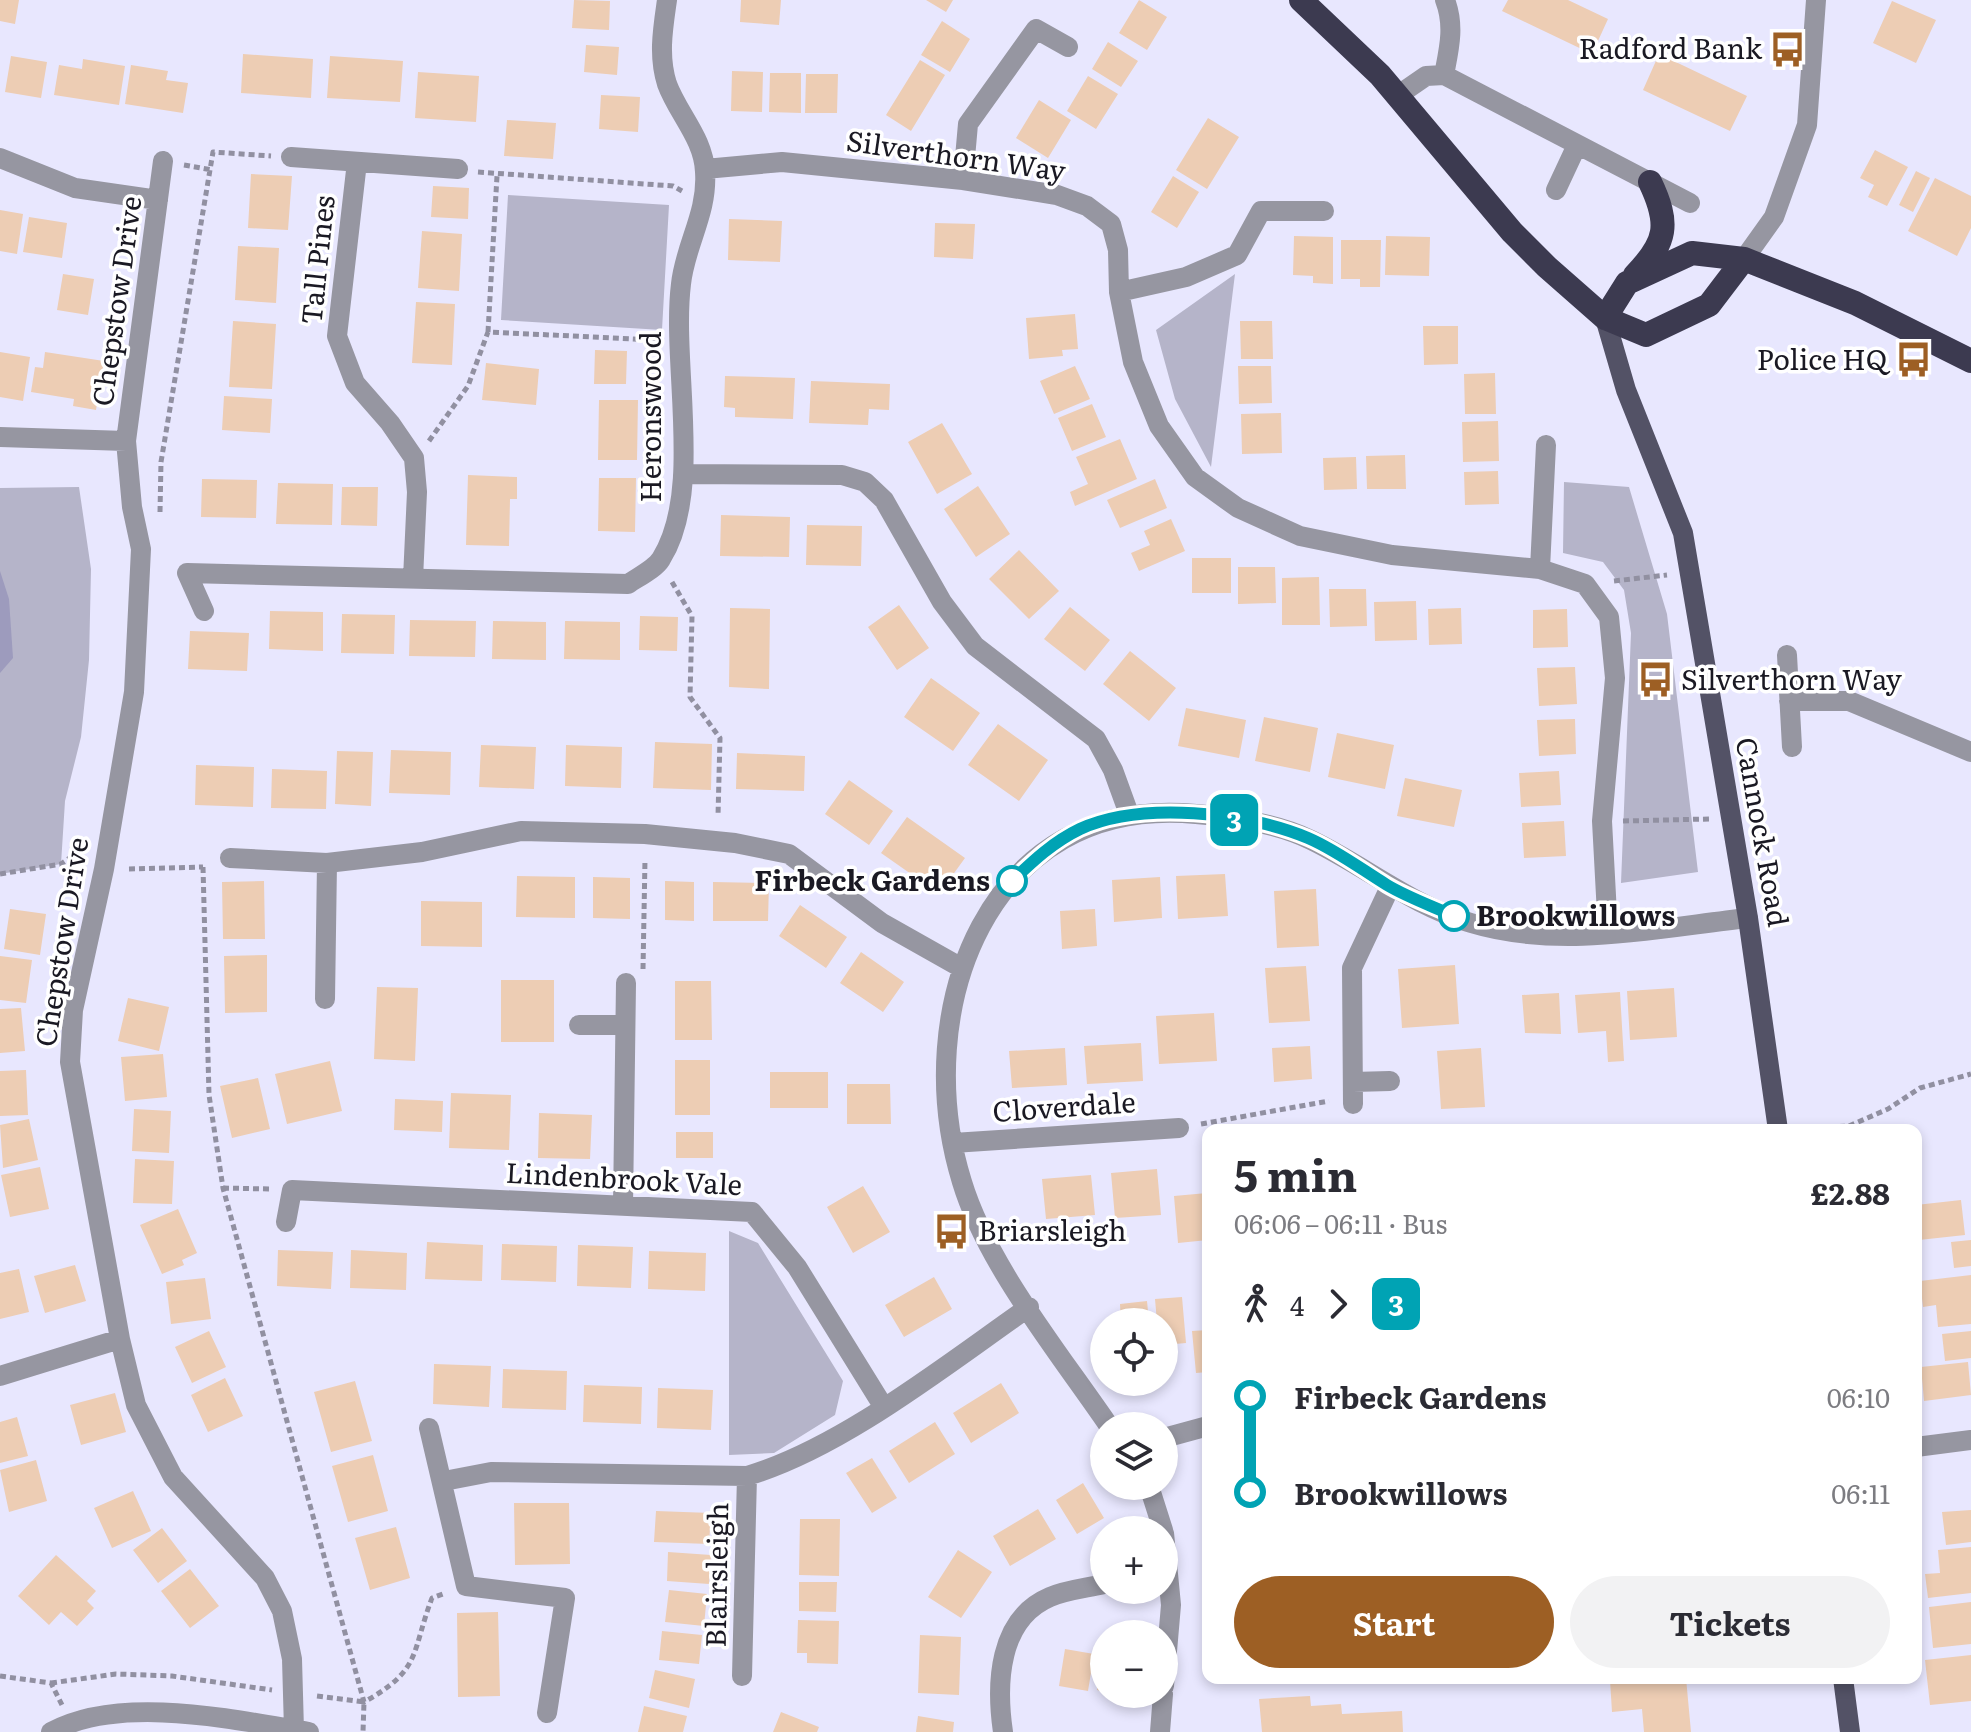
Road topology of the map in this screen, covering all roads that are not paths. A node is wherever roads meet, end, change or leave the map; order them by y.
1 (667, 0) edge
2 (1301, 0) edge
3 (1445, 0) edge
4 (1816, 0) edge
5 (1068, 47) dead end
6 (1444, 75) junction
7 (1397, 96) junction
8 (1577, 145) junction
9 (291, 157) road end
10 (0, 158) edge
11 (163, 161) dead end
12 (357, 162) junction
13 (458, 169) road end
14 (705, 169) junction
15 (963, 180) junction
16 (1650, 182) junction
17 (1556, 190) dead end
18 (158, 200) junction
19 (1690, 203) dead end
20 (1324, 211) dead end
21 (1744, 259) junction
22 (1627, 283) junction
23 (1119, 292) junction
24 (1605, 318) junction
25 (1971, 361) edge
26 (0, 437) edge
27 (126, 441) junction
28 (1546, 445) dead end
29 (683, 474) junction
30 (1540, 569) junction
31 (413, 579) junction
32 (204, 611) dead end
33 (1787, 655) dead end
34 (1789, 701) junction
35 (1792, 747) dead end
36 (1971, 752) edge
37 (1129, 814) junction
38 (230, 858) road end
39 (327, 863) junction
40 (1390, 887) junction
41 (1748, 918) junction
42 (1608, 933) junction
43 (960, 967) junction
44 (626, 983) road end
45 (325, 999) dead end
46 (579, 1025) dead end
47 (625, 1025) junction
48 (1390, 1081) dead end
49 (1353, 1082) junction
50 (1353, 1104) road end
51 (1777, 1124) edge
52 (1179, 1128) road end
53 (953, 1143) junction
54 (623, 1206) junction
55 (286, 1222) dead end
56 (1029, 1307) junction
57 (120, 1339) junction
58 (0, 1376) edge
59 (883, 1406) junction
60 (1100, 1412) edge
61 (429, 1428) dead end
62 (1202, 1428) edge
63 (1178, 1434) edge
64 (1971, 1440) edge
65 (1922, 1442) edge
66 (747, 1476) junction
67 (444, 1481) junction
68 (1090, 1587) edge
69 (742, 1676) dead end
70 (1844, 1684) edge
71 (1162, 1708) edge
72 (547, 1713) dead end
73 (301, 1731) edge
74 (51, 1732) edge
75 (1003, 1732) edge
76 (1160, 1732) edge
77 (1850, 1732) edge

1 - 14 street, Heronswood
2 - 7 highway
3 - 6 street
4 - 21 street
5 - 15 street
6 - 7 street
6 - 8 street
7 - 24 highway
8 - 16 street
8 - 17 street
9 - 12 street, Tall Pines
10 - 18 street
11 - 18 street, Chepstow Drive
12 - 13 street, Tall Pines
12 - 31 street, Tall Pines
14 - 15 street, Silverthorn Way
14 - 29 street, Heronswood
15 - 23 street, Silverthorn Way
16 - 19 street
16 - 22 highway
18 - 27 street, Chepstow Drive
20 - 23 street
21 - 22 highway
21 - 24 highway
21 - 25 highway
22 - 24 highway
23 - 30 street, Silverthorn Way
24 - 41 main road, Cannock Road
26 - 27 street
27 - 57 street, Chepstow Drive
28 - 30 street
29 - 31 street, Heronswood
29 - 37 street
30 - 42 street, Silverthorn Way
31 - 32 street
33 - 34 street
34 - 35 street
34 - 36 street
37 - 40 street
37 - 43 street
38 - 39 street
39 - 43 street
39 - 45 street
40 - 42 street
40 - 49 street
41 - 42 street
41 - 51 main road, Cannock Road
43 - 53 street
44 - 47 street
46 - 47 street
47 - 54 street
48 - 49 street
49 - 50 street
52 - 53 street, Cloverdale
53 - 56 street
54 - 55 street, Lindenbrook Vale
54 - 59 street, Lindenbrook Vale
56 - 59 street
56 - 60 street
57 - 58 street
57 - 73 street, Chepstow Drive
59 - 66 street
61 - 67 street
62 - 63 street
64 - 65 street
66 - 67 street
66 - 69 street, Blairsleigh
67 - 72 street
68 - 75 street
70 - 77 main road
71 - 76 street
73 - 74 street

